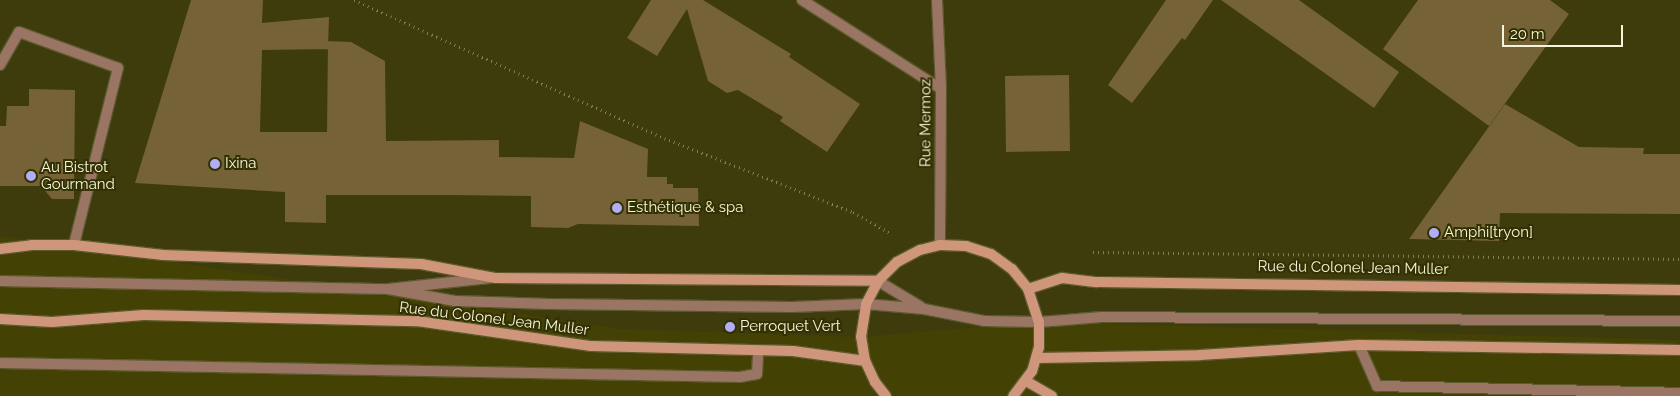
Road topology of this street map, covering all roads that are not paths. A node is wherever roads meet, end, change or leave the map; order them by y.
1 (802, 0) edge
2 (937, 0) edge
3 (0, 65) edge
4 (942, 89) junction
5 (940, 245) junction
6 (74, 246) junction
7 (0, 249) edge
8 (495, 278) junction
9 (878, 281) junction
10 (0, 282) edge
11 (388, 289) junction
12 (1028, 289) junction
13 (1680, 290) edge
14 (866, 304) junction
15 (924, 309) junction
16 (0, 319) edge
17 (1680, 321) edge
18 (1039, 322) junction
19 (1359, 345) junction
20 (1680, 350) edge
21 (758, 352) junction
22 (1036, 358) junction
23 (865, 360) junction
24 (0, 363) edge
25 (1026, 381) junction
26 (1680, 393) edge
27 (886, 396) edge
28 (1013, 396) edge
29 (1052, 396) edge

1 - 4 street
2 - 4 street, Rue Mermoz
3 - 6 street
4 - 5 street, Rue Mermoz
5 - 9 main road
5 - 12 main road
6 - 7 main road, Rue du Colonel Jean Muller
6 - 8 main road, Rue du Colonel Jean Muller
8 - 9 main road, Rue du Colonel Jean Muller
8 - 11 street, Rue du Colonel Jean Muller
9 - 14 main road
9 - 15 street
10 - 11 street, Rue du Colonel Jean Muller
11 - 14 street, Rue du Colonel Jean Muller
12 - 13 main road, Rue du Colonel Jean Muller
12 - 18 main road
14 - 15 street, Rue du Colonel Jean Muller
14 - 23 main road
15 - 18 street
16 - 21 main road, Rue du Colonel Jean Muller
17 - 18 street
18 - 22 main road
19 - 20 main road
19 - 22 main road
19 - 26 street
21 - 23 main road, Rue du Colonel Jean Muller
21 - 24 street
22 - 25 main road
23 - 27 main road
25 - 28 main road
25 - 29 main road

